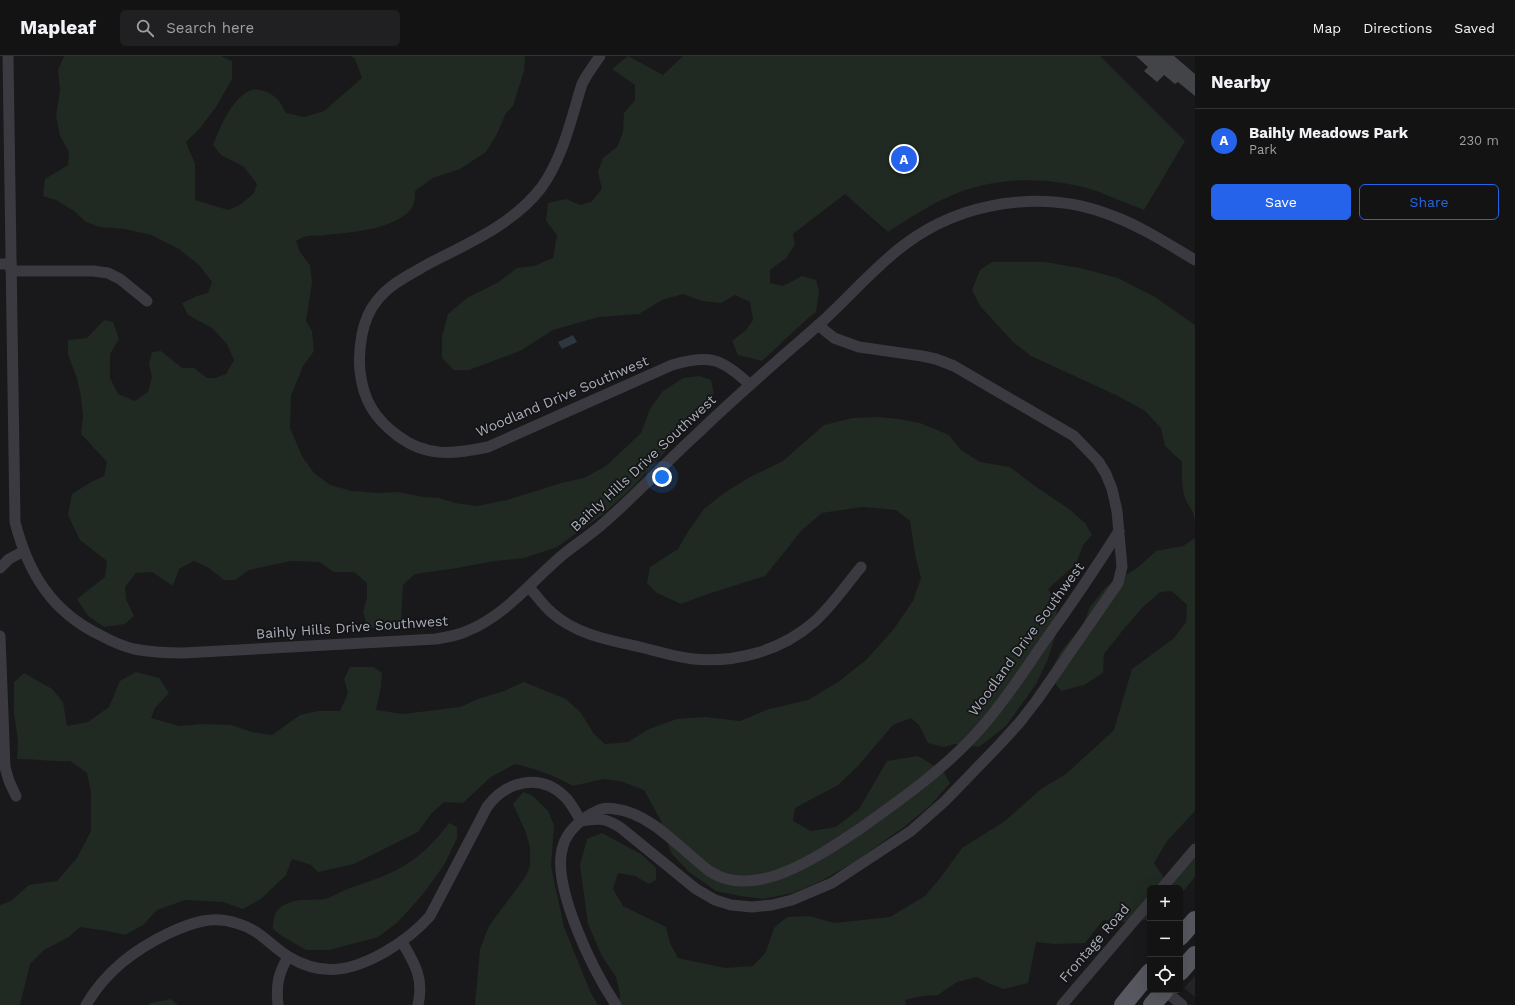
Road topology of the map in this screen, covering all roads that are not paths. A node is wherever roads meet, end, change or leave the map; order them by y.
1 (8, 56) edge
2 (600, 56) edge
3 (1195, 260) edge
4 (8, 270) edge
5 (0, 278) edge
6 (147, 301) dead end
7 (818, 325) junction
8 (750, 385) junction
9 (1119, 531) junction
10 (24, 551) junction
11 (861, 566) dead end
12 (0, 568) edge
13 (529, 587) junction
14 (0, 636) edge
15 (16, 796) dead end
16 (581, 821) junction
17 (1195, 849) edge
18 (1165, 885) edge
19 (1147, 906) edge
20 (1195, 920) edge
21 (1183, 934) edge
22 (402, 942) junction
23 (1195, 955) edge
24 (288, 957) junction
25 (1183, 969) edge
26 (1147, 977) edge
27 (1162, 993) edge
28 (1168, 993) edge
29 (86, 1005) edge
30 (278, 1005) edge
31 (418, 1005) edge
32 (616, 1005) edge
33 (1062, 1005) edge
34 (1123, 1005) edge
35 (1152, 1005) edge
36 (1182, 1005) edge

1 - 4 street, Baihly Hills Drive Southwest
2 - 8 street, Woodland Drive Southwest
3 - 7 street, Baihly Hills Drive Southwest
4 - 5 street
4 - 6 street
4 - 10 street, Baihly Hills Drive Southwest
7 - 8 street, Baihly Hills Drive Southwest
7 - 9 street
8 - 13 street, Baihly Hills Drive Southwest
9 - 16 street, Woodland Drive Southwest
9 - 16 street
10 - 12 street
10 - 13 street, Baihly Hills Drive Southwest
11 - 13 street
14 - 15 street
16 - 22 street
16 - 32 street, Woodland Drive Southwest
17 - 18 street
19 - 33 street, Frontage Road
20 - 21 main road
22 - 24 street
22 - 31 street
23 - 25 main road
24 - 29 street
24 - 30 street
26 - 34 main road
27 - 35 main road
28 - 36 street

